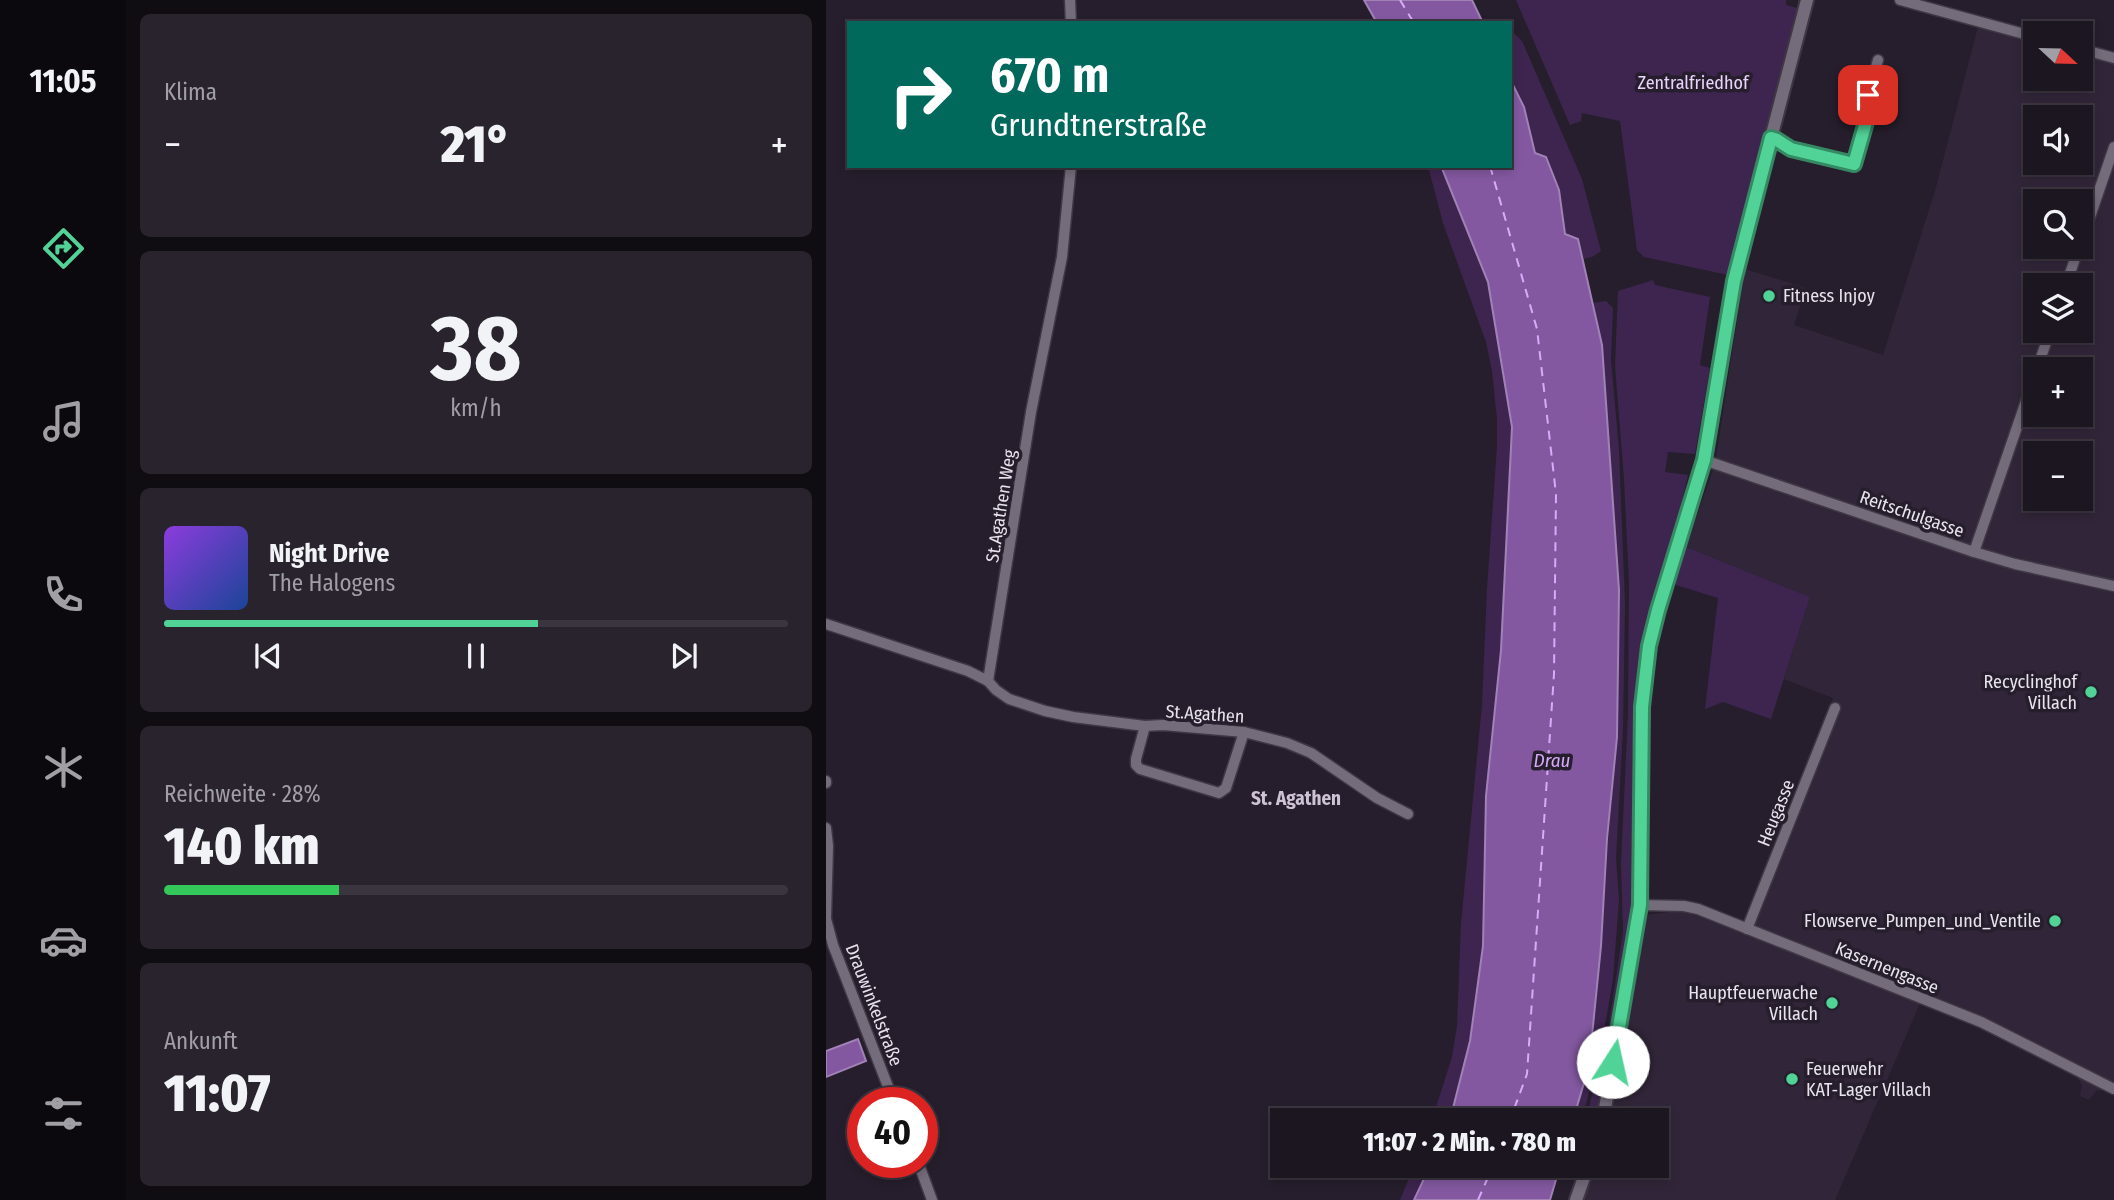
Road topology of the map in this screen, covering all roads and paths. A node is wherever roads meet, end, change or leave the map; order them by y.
1 (1070, 0) edge
2 (1807, 0) edge
3 (1900, 0) edge
4 (1071, 21) edge
5 (2023, 34) edge
6 (2093, 52) edge
7 (2114, 58) edge
8 (1878, 60) dead end
9 (1771, 138) junction
10 (2114, 147) edge
11 (1071, 168) edge
12 (2093, 208) edge
13 (2023, 410) edge
14 (1704, 460) junction
15 (1974, 552) junction
16 (2114, 586) edge
17 (826, 624) edge
18 (988, 681) junction
19 (1835, 708) dead end
20 (1144, 726) junction
21 (1244, 732) junction
22 (1408, 814) dead end
23 (826, 828) edge
24 (1640, 905) junction
25 (826, 918) edge
26 (1747, 929) junction
27 (888, 1087) edge
28 (2114, 1089) edge
29 (1605, 1108) edge
30 (924, 1178) edge
31 (1584, 1178) edge
32 (932, 1200) edge
33 (1576, 1200) edge

1 - 4 street
2 - 9 street
3 - 5 street
6 - 7 street
8 - 9 street
9 - 14 street
10 - 12 street
11 - 18 street, St.Agathen Weg
13 - 15 street
14 - 15 street, Reitschulgasse
14 - 24 street
15 - 16 street, Reitschulgasse
17 - 18 street
18 - 20 street, St.Agathen
19 - 26 street, Heugasse
20 - 21 street, St.Agathen
20 - 21 street
21 - 22 street, St.Agathen
23 - 25 street, Drauwinkelstraße
24 - 26 street, Kasernengasse
24 - 29 street
25 - 27 street, Drauwinkelstraße
26 - 28 street, Kasernengasse
30 - 32 street
31 - 33 street

